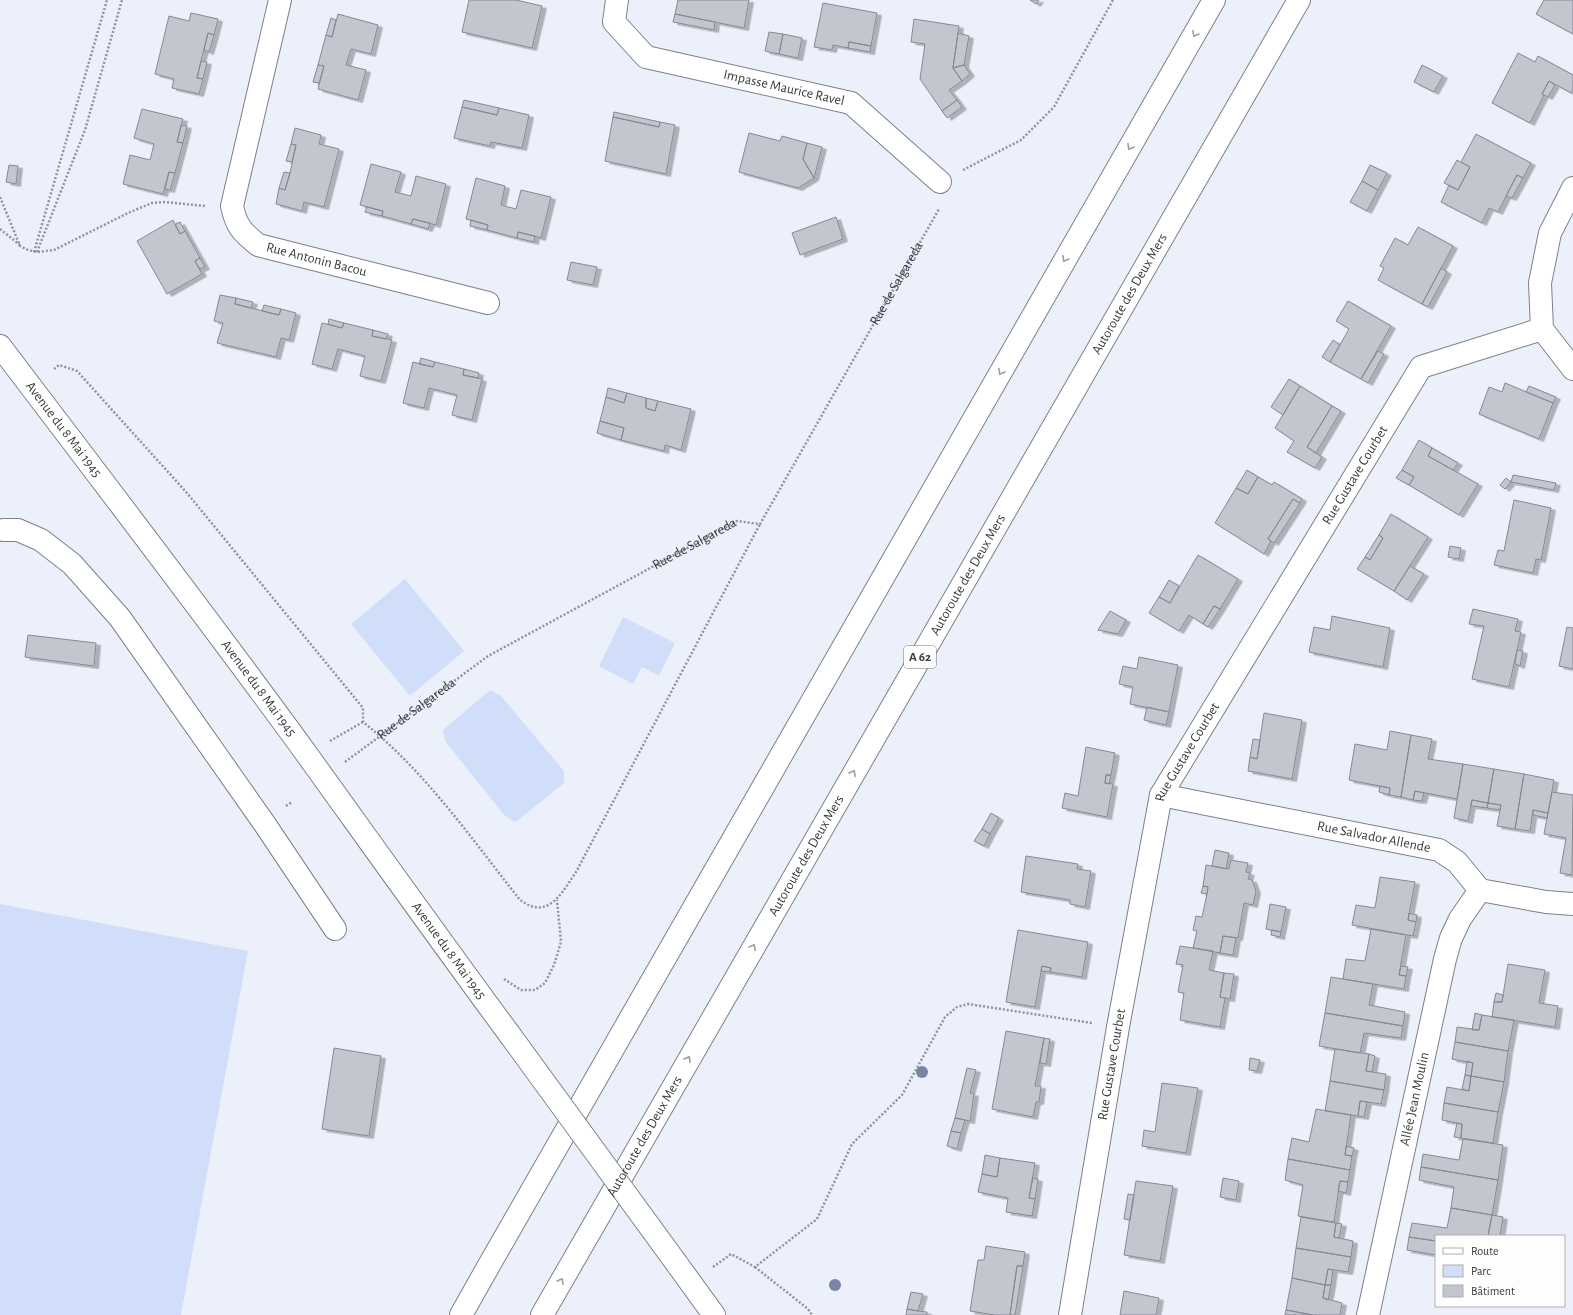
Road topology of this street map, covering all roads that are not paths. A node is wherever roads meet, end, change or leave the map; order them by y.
1 (280, 0) edge
2 (617, 0) edge
3 (1214, 0) edge
4 (1298, 0) edge
5 (940, 182) road end
6 (1573, 188) edge
7 (488, 303) dead end
8 (1542, 329) junction
9 (0, 346) edge
10 (1573, 369) edge
11 (1, 532) edge
12 (1161, 795) junction
13 (1480, 890) junction
14 (1573, 904) edge
15 (335, 929) dead end
16 (461, 1315) edge
17 (542, 1315) edge
18 (714, 1315) edge
19 (1070, 1315) edge
20 (1368, 1315) edge

1 - 7 main road, Rue Antonin Bacou
2 - 5 main road, Impasse Maurice Ravel
3 -> 16 main road
17 -> 4 main road, Autoroute des Deux Mers / A 62
6 - 8 main road
8 - 10 main road
8 - 12 main road, Rue Gustave Courbet
9 - 18 main road, Avenue du 8 Mai 1945, bridge
11 - 15 main road
12 - 13 main road, Rue Salvador Allende
12 - 19 main road, Rue Gustave Courbet
13 - 14 main road
13 - 20 main road, Allée Jean Moulin

